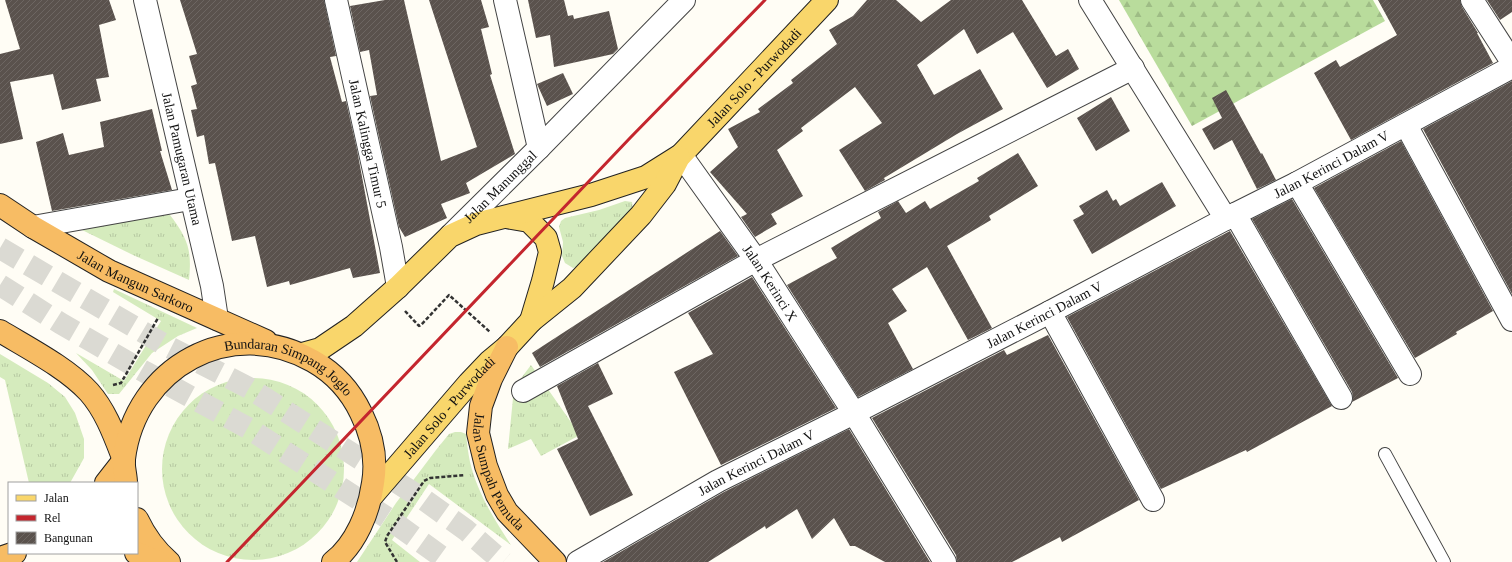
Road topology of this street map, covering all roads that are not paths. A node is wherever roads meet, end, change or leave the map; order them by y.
1 (145, 0) edge
2 (336, 0) edge
3 (505, 0) edge
4 (684, 0) edge
5 (827, 0) edge
6 (1090, 0) edge
7 (1472, 0) edge
8 (1512, 62) edge
9 (1512, 67) edge
10 (1133, 68) junction
11 (1406, 125) junction
12 (539, 148) junction
13 (680, 155) junction
14 (1297, 183) junction
15 (190, 198) junction
16 (0, 206) edge
17 (505, 217) junction
18 (1230, 217) junction
19 (33, 227) junction
20 (450, 236) junction
21 (756, 260) junction
22 (398, 287) junction
23 (1050, 312) junction
24 (217, 319) junction
25 (1512, 320) edge
26 (531, 321) junction
27 (0, 331) edge
28 (500, 340) junction
29 (278, 346) junction
30 (302, 354) junction
31 (1410, 374) dead end
32 (523, 391) dead end
33 (1341, 398) dead end
34 (854, 413) junction
35 (1385, 454) dead end
36 (124, 460) junction
37 (107, 482) edge
38 (126, 482) edge
39 (372, 497) junction
40 (1152, 500) dead end
41 (138, 521) edge
42 (12, 554) edge
43 (138, 554) edge
44 (0, 558) edge
45 (158, 562) edge
46 (169, 562) edge
47 (333, 562) edge
48 (555, 562) edge
49 (578, 562) edge
50 (945, 562) edge
51 (1444, 562) edge

1 - 15 street, Jalan Pamugaran Utama
2 - 22 street, Jalan Kalingga Timur 5
3 - 12 street
4 - 12 street, Jalan Manunggal
5 - 13 main road, Jalan Solo - Purwodadi
6 - 10 street
7 - 8 street
9 - 11 street, Jalan Kerinci Dalam V
10 - 18 street
10 - 21 street
11 - 14 street, Jalan Kerinci Dalam V
11 - 25 street
12 - 20 street, Jalan Manunggal
13 - 17 main road, Jalan Solo - Purwodadi
13 - 21 street, Jalan Kerinci X
13 - 26 main road, Jalan Solo - Purwodadi
14 - 18 street, Jalan Kerinci Dalam V
14 - 31 street
15 - 19 street
15 - 24 street, Jalan Pamugaran Utama
16 - 19 highway, Jalan Mangun Sarkoro
17 - 20 main road, Jalan Solo - Purwodadi
17 - 26 main road, Jalan Solo - Purwodadi
18 - 23 street, Jalan Kerinci Dalam V
18 - 33 street
19 - 24 highway, Jalan Mangun Sarkoro
20 - 22 main road, Jalan Manunggal
21 - 32 street
21 - 34 street, Jalan Kerinci X
22 - 30 main road, Jalan Manunggal
23 - 34 street, Jalan Kerinci Dalam V
23 - 40 street
24 - 29 highway, Jalan Mangun Sarkoro
26 - 28 main road, Jalan Solo - Purwodadi
27 - 36 highway
28 - 39 main road, Jalan Solo - Purwodadi
28 - 48 highway, Jalan Sumpah Pemuda
29 - 30 highway, Bundaran Simpang Joglo
29 - 36 highway, Bundaran Simpang Joglo
30 - 39 highway, Bundaran Simpang Joglo
34 - 49 street, Jalan Kerinci Dalam V
34 - 50 street, Jalan Kerinci X
35 - 51 lane
36 - 37 highway
36 - 38 highway, Bundaran Simpang Joglo
39 - 47 highway, Bundaran Simpang Joglo
41 - 46 highway
42 - 44 highway
43 - 45 highway

